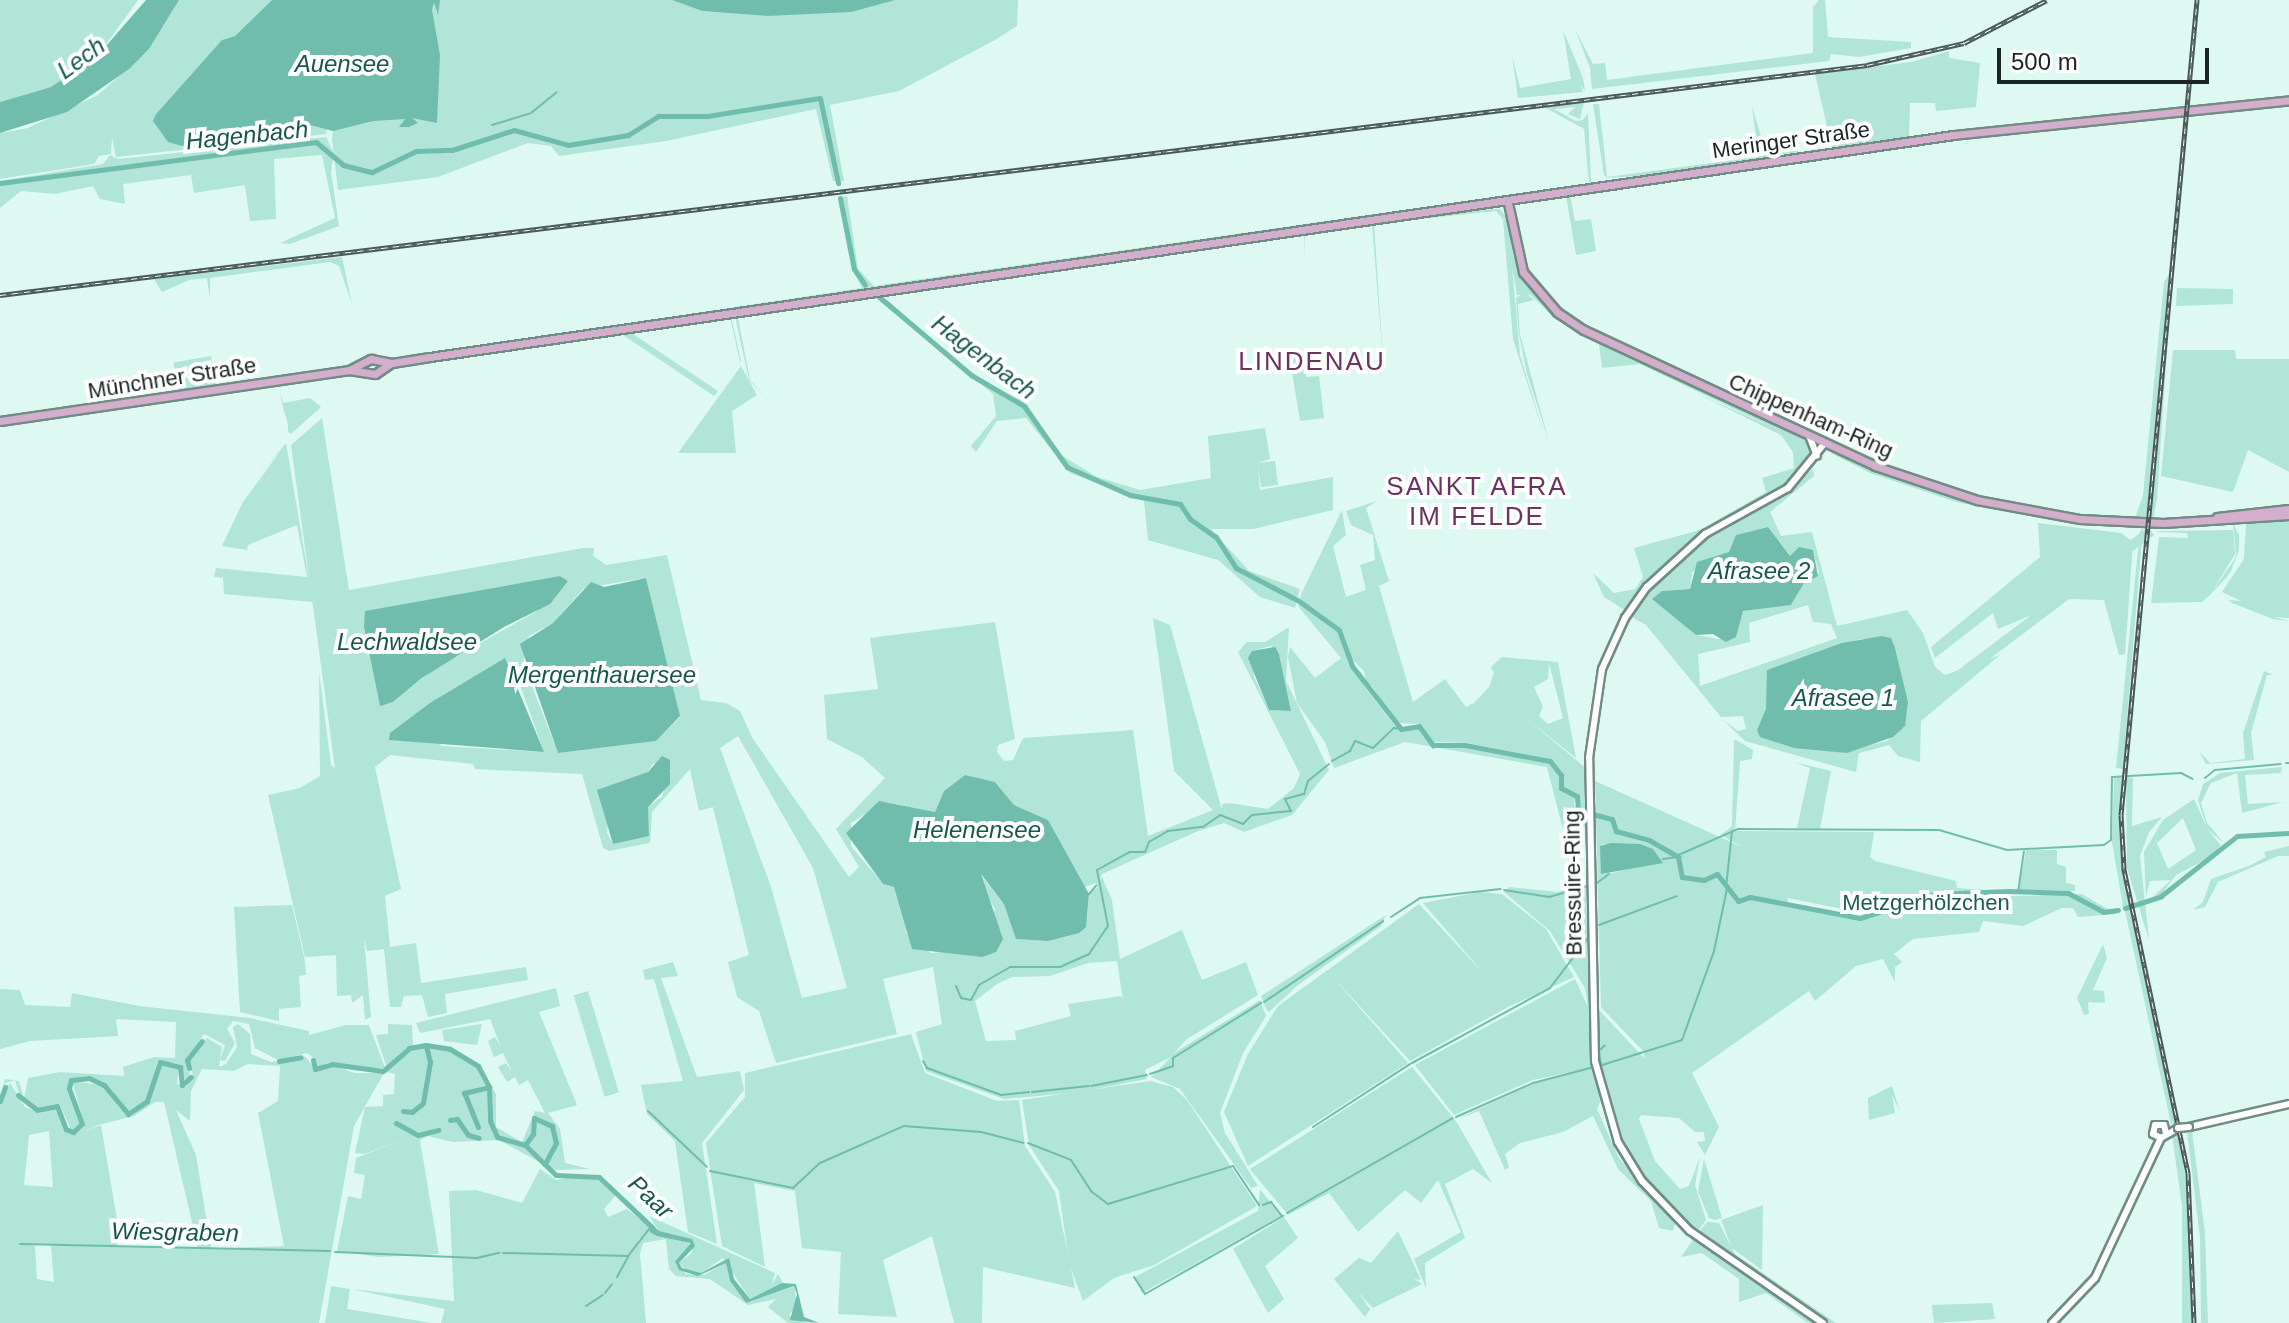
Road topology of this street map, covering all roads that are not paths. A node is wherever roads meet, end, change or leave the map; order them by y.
1 (2289, 100) edge
2 (1508, 203) junction
3 (1492, 205) junction
4 (1509, 215) junction
5 (378, 360) junction
6 (367, 362) junction
7 (392, 363) junction
8 (349, 370) junction
9 (379, 371) junction
10 (368, 372) junction
11 (0, 421) edge
12 (1810, 438) junction
13 (1824, 444) junction
14 (1835, 449) junction
15 (1816, 457) junction
16 (2289, 512) edge
17 (2289, 1104) edge
18 (1823, 1323) edge
19 (2052, 1323) edge

1 - 2 main road, Meringer Straße
2 - 3 main road, Meringer Straße
2 - 4 main road, Chippenham-Ring
3 - 4 main road
3 - 7 main road, Meringer Straße
4 - 12 main road, Chippenham-Ring
5 - 6 main road, Münchner Straße
5 - 7 main road
5 - 9 main road
6 - 8 main road, Münchner Straße
6 - 10 main road
7 - 9 main road
8 - 10 main road, Münchner Straße
8 - 11 main road, Münchner Straße
9 - 10 main road, Münchner Straße
12 - 13 main road, Chippenham-Ring
12 - 15 main road
13 - 14 main road, Chippenham-Ring
13 - 15 main road, Bressuire-Ring
14 - 15 main road
14 - 16 main road, Chippenham-Ring
15 - 18 main road, Bressuire-Ring
17 - 19 main road, bridge

